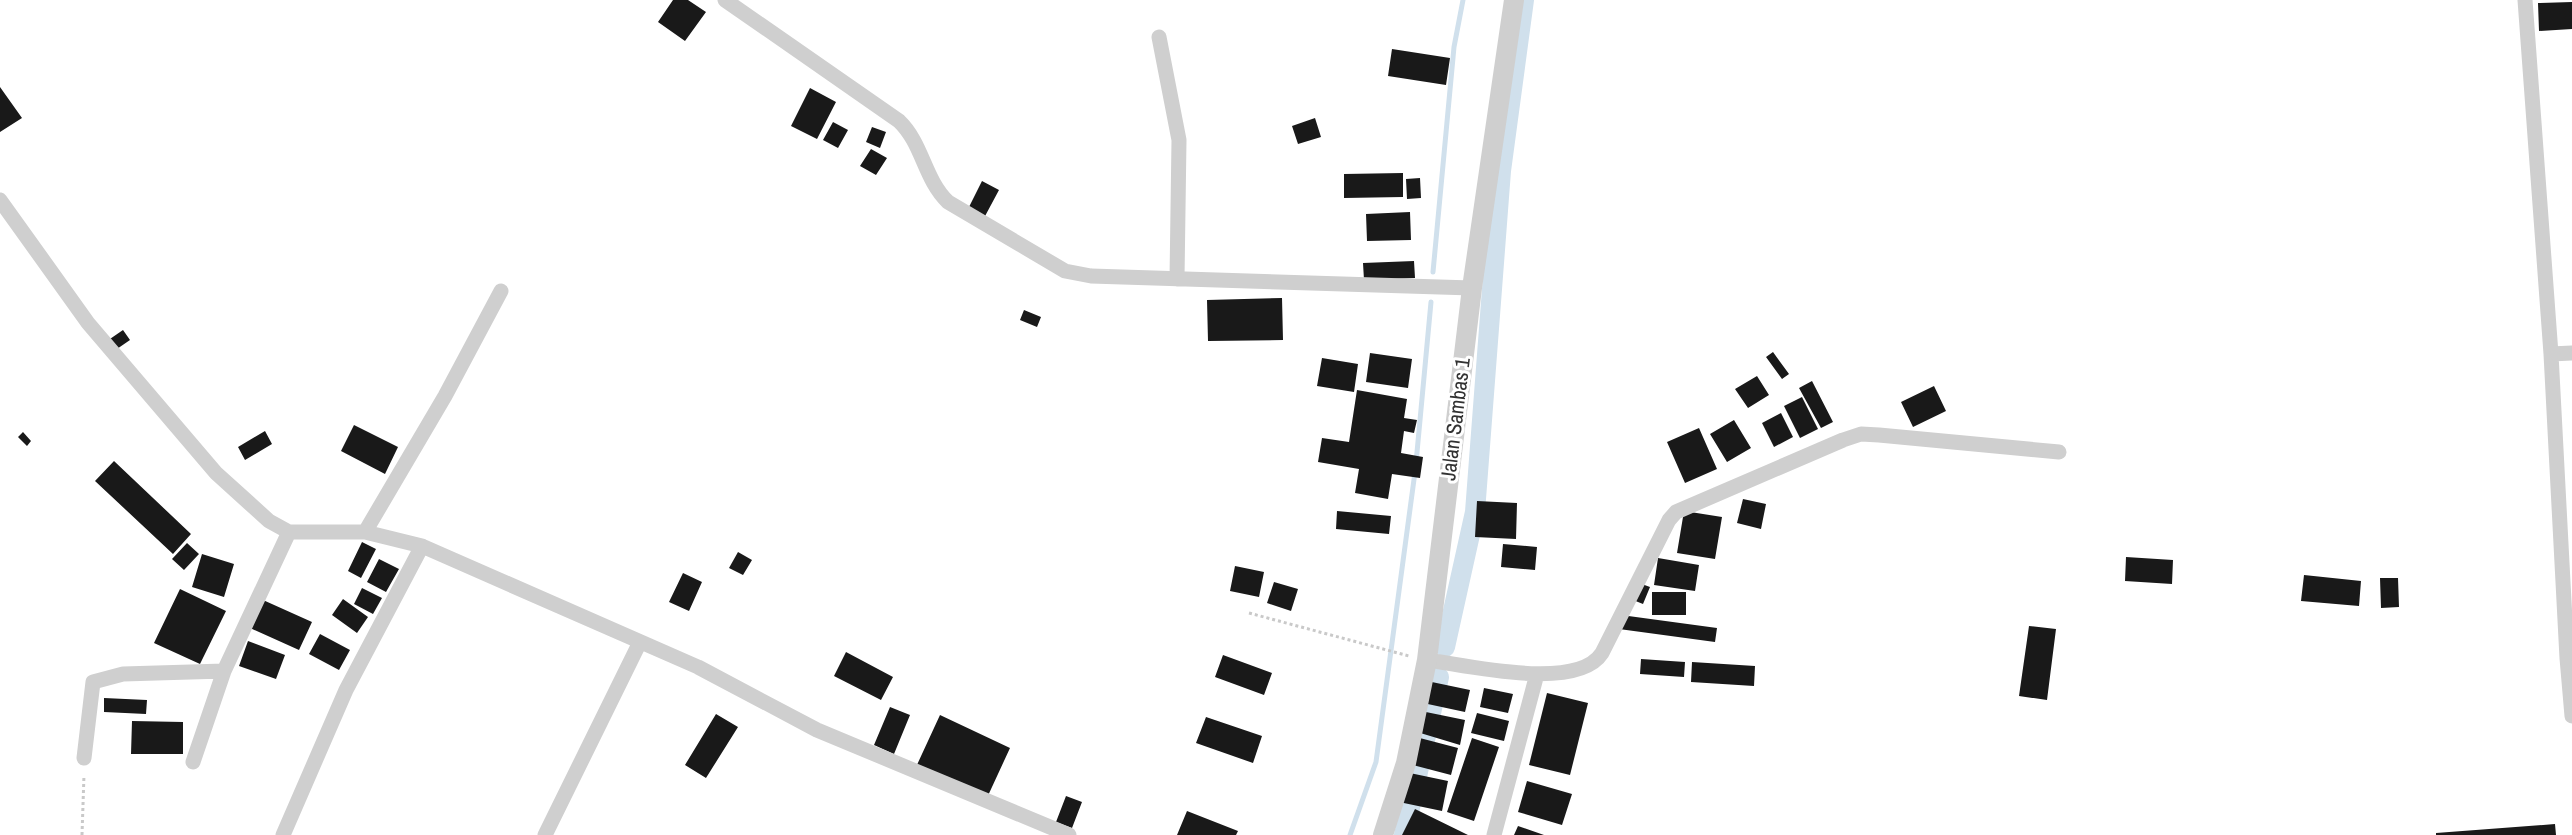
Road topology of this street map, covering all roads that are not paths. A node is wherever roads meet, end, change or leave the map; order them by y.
1 (725, 0) edge
2 (1514, 0) edge
3 (2525, 0) edge
4 (1159, 37) dead end
5 (0, 200) edge
6 (1178, 279) junction
7 (1472, 288) junction
8 (501, 291) dead end
9 (2572, 353) edge
10 (2551, 354) junction
11 (2059, 452) dead end
12 (289, 532) junction
13 (365, 532) junction
14 (422, 546) junction
15 (640, 642) junction
16 (1426, 660) junction
17 (224, 671) junction
18 (1537, 674) junction
19 (2572, 716) edge
20 (84, 758) road end
21 (193, 762) dead end
22 (283, 835) edge
23 (545, 835) edge
24 (1069, 835) edge
25 (1383, 835) edge
26 (1494, 835) edge

1 - 6 street
2 - 7 street, Jalan Sambas 1
3 - 10 street
4 - 6 street
5 - 12 street
6 - 7 street
7 - 16 street, Jalan Sambas 1
8 - 13 street
9 - 10 street
10 - 19 street
11 - 18 street
12 - 13 street
12 - 17 street
13 - 14 street
14 - 15 street
14 - 22 street
15 - 23 street
15 - 24 street
16 - 18 street
16 - 25 street, Jalan Sambas 1
17 - 20 street
17 - 21 street
18 - 26 street

